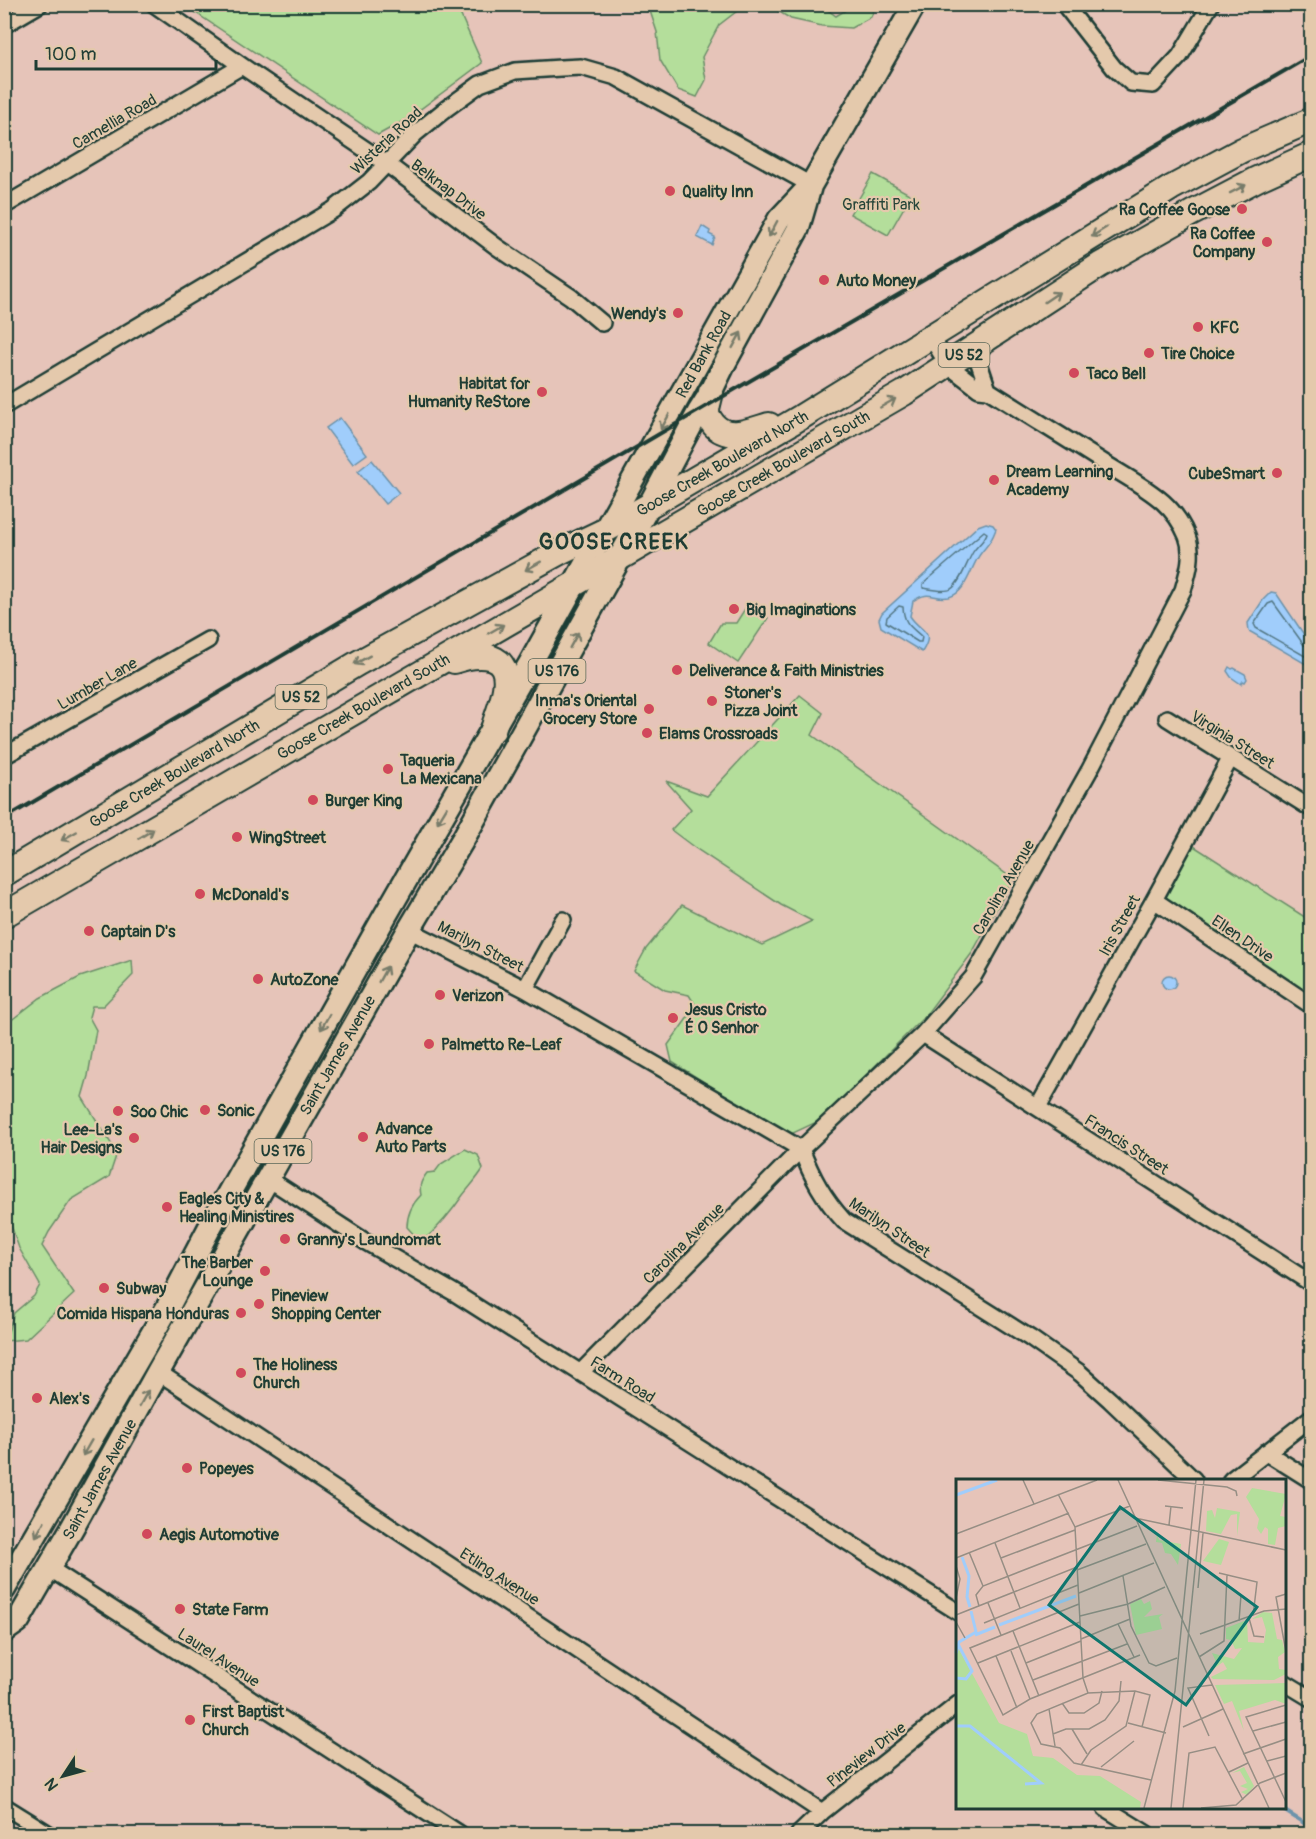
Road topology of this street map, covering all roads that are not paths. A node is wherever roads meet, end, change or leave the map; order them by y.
1 (40, 4) edge
2 (154, 4) edge
3 (915, 4) edge
4 (1064, 4) edge
5 (1211, 4) edge
6 (4, 25) edge
7 (242, 66) junction
8 (1311, 120) edge
9 (1311, 154) edge
10 (387, 164) junction
11 (811, 185) junction
12 (4, 206) edge
13 (602, 323) dead end
14 (931, 337) junction
15 (977, 346) junction
16 (948, 365) junction
17 (988, 390) junction
18 (711, 392) junction
19 (4, 406) edge
20 (801, 417) junction
21 (648, 507) junction
22 (604, 531) junction
23 (619, 558) junction
24 (576, 583) junction
25 (208, 640) dead end
26 (426, 669) junction
27 (1167, 718) dead end
28 (493, 730) junction
29 (4, 756) edge
30 (1230, 759) junction
31 (1311, 809) edge
32 (4, 874) edge
33 (1154, 900) junction
34 (4, 915) edge
35 (563, 920) dead end
36 (409, 930) junction
37 (525, 988) junction
38 (1311, 1006) edge
39 (923, 1034) junction
40 (1038, 1107) junction
41 (274, 1113) junction
42 (801, 1149) junction
43 (266, 1181) junction
44 (1311, 1284) edge
45 (169, 1305) junction
46 (158, 1372) junction
47 (580, 1373) junction
48 (1311, 1417) edge
49 (1266, 1452) junction
50 (1193, 1479) edge
51 (1232, 1479) edge
52 (1311, 1481) edge
53 (49, 1569) junction
54 (4, 1589) edge
55 (956, 1611) edge
56 (4, 1631) edge
57 (1286, 1683) edge
58 (1311, 1699) edge
59 (955, 1709) edge
60 (4, 1806) edge
61 (1107, 1809) edge
62 (822, 1812) junction
63 (49, 1834) edge
64 (460, 1834) edge
65 (799, 1834) edge
66 (1147, 1834) edge

1 - 6 street
2 - 7 street, Belknap Drive
3 - 11 main road, Red Bank Road
4 - 5 street
7 - 10 street, Belknap Drive
7 - 12 street, Camellia Road
8 -> 14 highway, Goose Creek Boulevard North / US 52
15 -> 9 highway, Goose Creek Boulevard South / US 52
10 - 11 street, Wisteria Road
10 - 13 street, Belknap Drive
10 - 19 street, Wisteria Road
18 -> 11 main road, Red Bank Road
11 -> 22 main road, Red Bank Road
14 - 16 street, Carolina Avenue
14 - 20 highway, Goose Creek Boulevard North / US 52
15 - 16 highway, Goose Creek Boulevard South / US 52
15 - 17 street
16 - 17 street, Carolina Avenue
23 -> 16 highway, Goose Creek Boulevard South / US 52
17 - 39 street, Carolina Avenue
18 - 20 highway
18 - 21 main road, Red Bank Road
20 - 21 highway, Goose Creek Boulevard North / US 52
21 - 22 highway, Goose Creek Boulevard North / US 52
21 - 23 main road, Saint James Avenue
22 - 24 main road, Saint James Avenue / US 176
22 -> 32 highway, Goose Creek Boulevard North / US 52
23 - 24 highway, Goose Creek Boulevard South / US 52
36 -> 23 main road, Saint James Avenue / US 176
26 -> 24 highway, Goose Creek Boulevard South / US 52
24 - 28 main road, Saint James Avenue / US 176
25 - 29 street, Lumber Lane
26 - 28 highway
34 -> 26 highway, Goose Creek Boulevard South / US 52
27 - 30 street, Virginia Street
28 -> 41 main road, Saint James Avenue / US 176
30 - 31 street, Virginia Street
30 - 33 street, Iris Street
33 - 38 street, Ellen Drive
33 - 40 street, Iris Street
35 - 37 street
36 - 37 street, Marilyn Street
43 -> 36 main road, Saint James Avenue / US 176
37 - 42 street, Marilyn Street
39 - 40 street, Francis Street
39 - 42 street, Carolina Avenue
40 - 44 street, Francis Street
41 - 43 main road
41 - 45 main road, Saint James Avenue / US 176
42 - 47 street, Carolina Avenue
42 - 50 street, Marilyn Street
43 - 46 main road, Saint James Avenue / US 176
43 - 47 street, Farm Road
45 - 46 main road
45 -> 54 main road, Saint James Avenue / US 176
53 -> 46 main road, Saint James Avenue / US 176
46 - 62 street, Etling Avenue
47 - 55 street, Farm Road
48 - 49 street
49 - 51 street
49 - 52 street
53 - 56 main road, Saint James Avenue / US 176
53 - 64 street, Laurel Avenue
57 - 58 street
59 - 62 street, Pineview Drive
60 - 63 street
61 - 66 street
62 - 65 street, Pineview Drive

